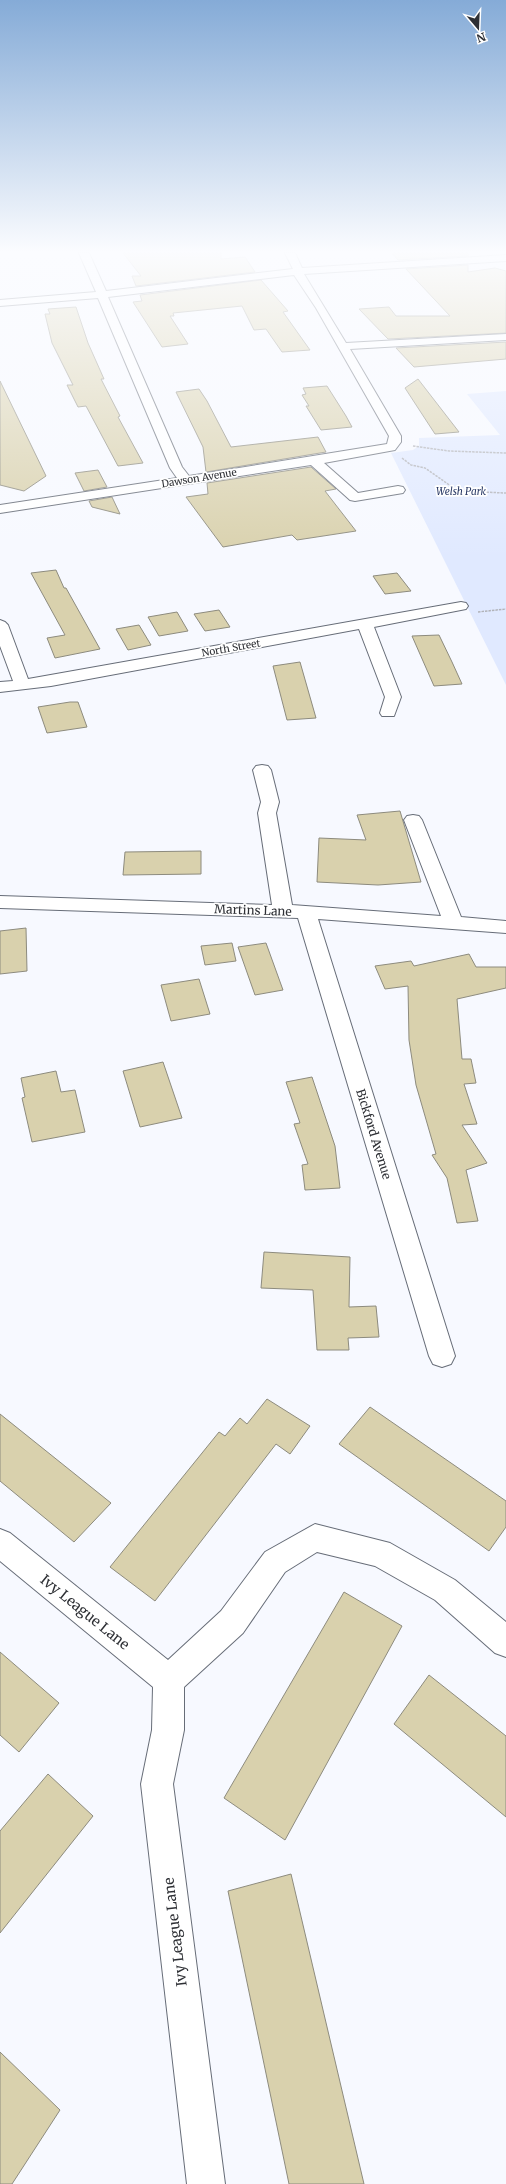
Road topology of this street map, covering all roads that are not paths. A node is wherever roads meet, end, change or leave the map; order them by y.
1 (127, 355) edge
2 (348, 355) edge
3 (314, 461) junction
4 (185, 480) junction
5 (398, 490) dead end
6 (0, 509) edge
7 (461, 606) road end
8 (365, 624) junction
9 (0, 625) edge
10 (22, 684) junction
11 (0, 687) edge
12 (388, 713) dead end
13 (262, 770) dead end
14 (413, 820) dead end
15 (0, 902) edge
16 (283, 911) junction
17 (306, 912) junction
18 (454, 923) junction
19 (506, 927) edge
20 (442, 1356) dead end
21 (0, 1543) edge
22 (506, 1642) edge
23 (169, 1680) junction
24 (206, 2184) edge

1 - 4 street
2 - 3 street, Dawson Avenue
3 - 4 street, Dawson Avenue
3 - 5 street
4 - 6 street, Dawson Avenue
7 - 8 street, North Street
8 - 10 street, North Street
8 - 12 street
9 - 10 street
10 - 11 street, North Street
13 - 16 street
14 - 18 street
15 - 16 street, Martins Lane
16 - 17 street, Martins Lane
17 - 18 street, Martins Lane
17 - 20 street, Bickford Avenue
18 - 19 street, Martins Lane
21 - 23 street, Ivy League Lane
22 - 23 street
23 - 24 street, Ivy League Lane

